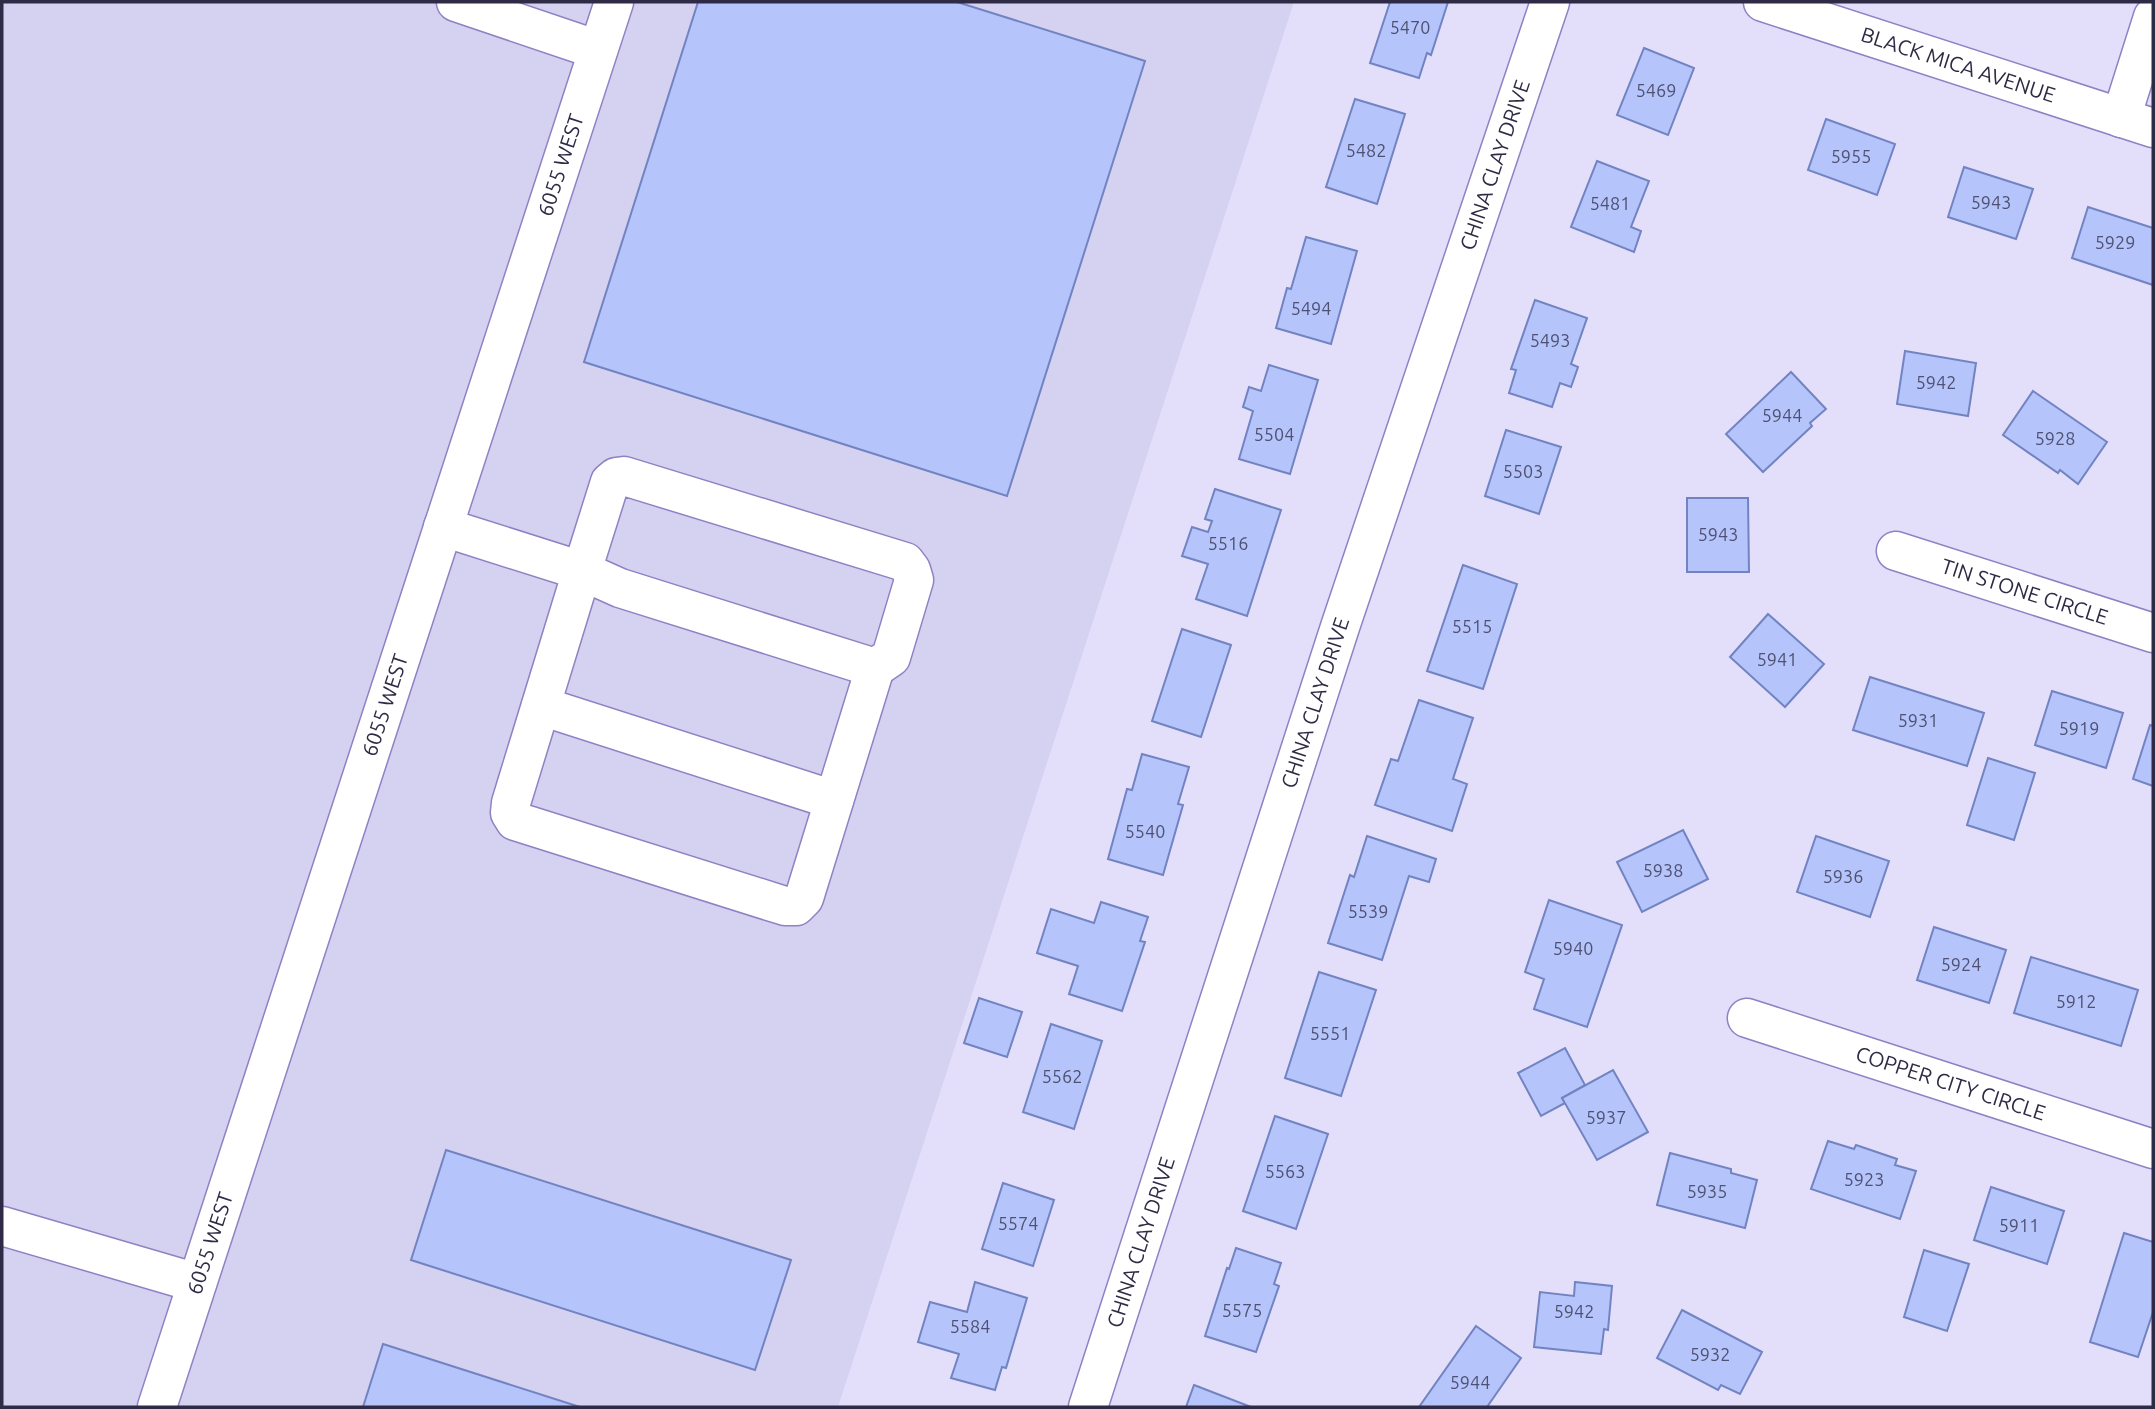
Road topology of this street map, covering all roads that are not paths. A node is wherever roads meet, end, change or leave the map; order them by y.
1 (456, 2) edge
2 (614, 2) edge
3 (1550, 2) edge
4 (1763, 2) edge
5 (2153, 17) edge
6 (598, 50) junction
7 (2137, 123) edge
8 (443, 527) junction
9 (1896, 551) dead end
10 (583, 571) junction
11 (2153, 633) edge
12 (876, 668) junction
13 (541, 706) junction
14 (834, 800) junction
15 (1748, 1018) dead end
16 (2153, 1149) edge
17 (2, 1226) edge
18 (197, 1283) junction
19 (157, 1407) edge
20 (1088, 1407) edge

1 - 6 street
2 - 6 street, 6055 WEST
3 - 20 street, CHINA CLAY DRIVE
4 - 7 street, BLACK MICA AVENUE
5 - 7 street
6 - 8 street, 6055 WEST
8 - 10 street
8 - 18 street, 6055 WEST
9 - 11 street, TIN STONE CIRCLE
10 - 12 street
10 - 12 street
10 - 13 street
12 - 14 street
13 - 14 street
13 - 14 street
15 - 16 street, COPPER CITY CIRCLE
17 - 18 street
18 - 19 street, 6055 WEST

